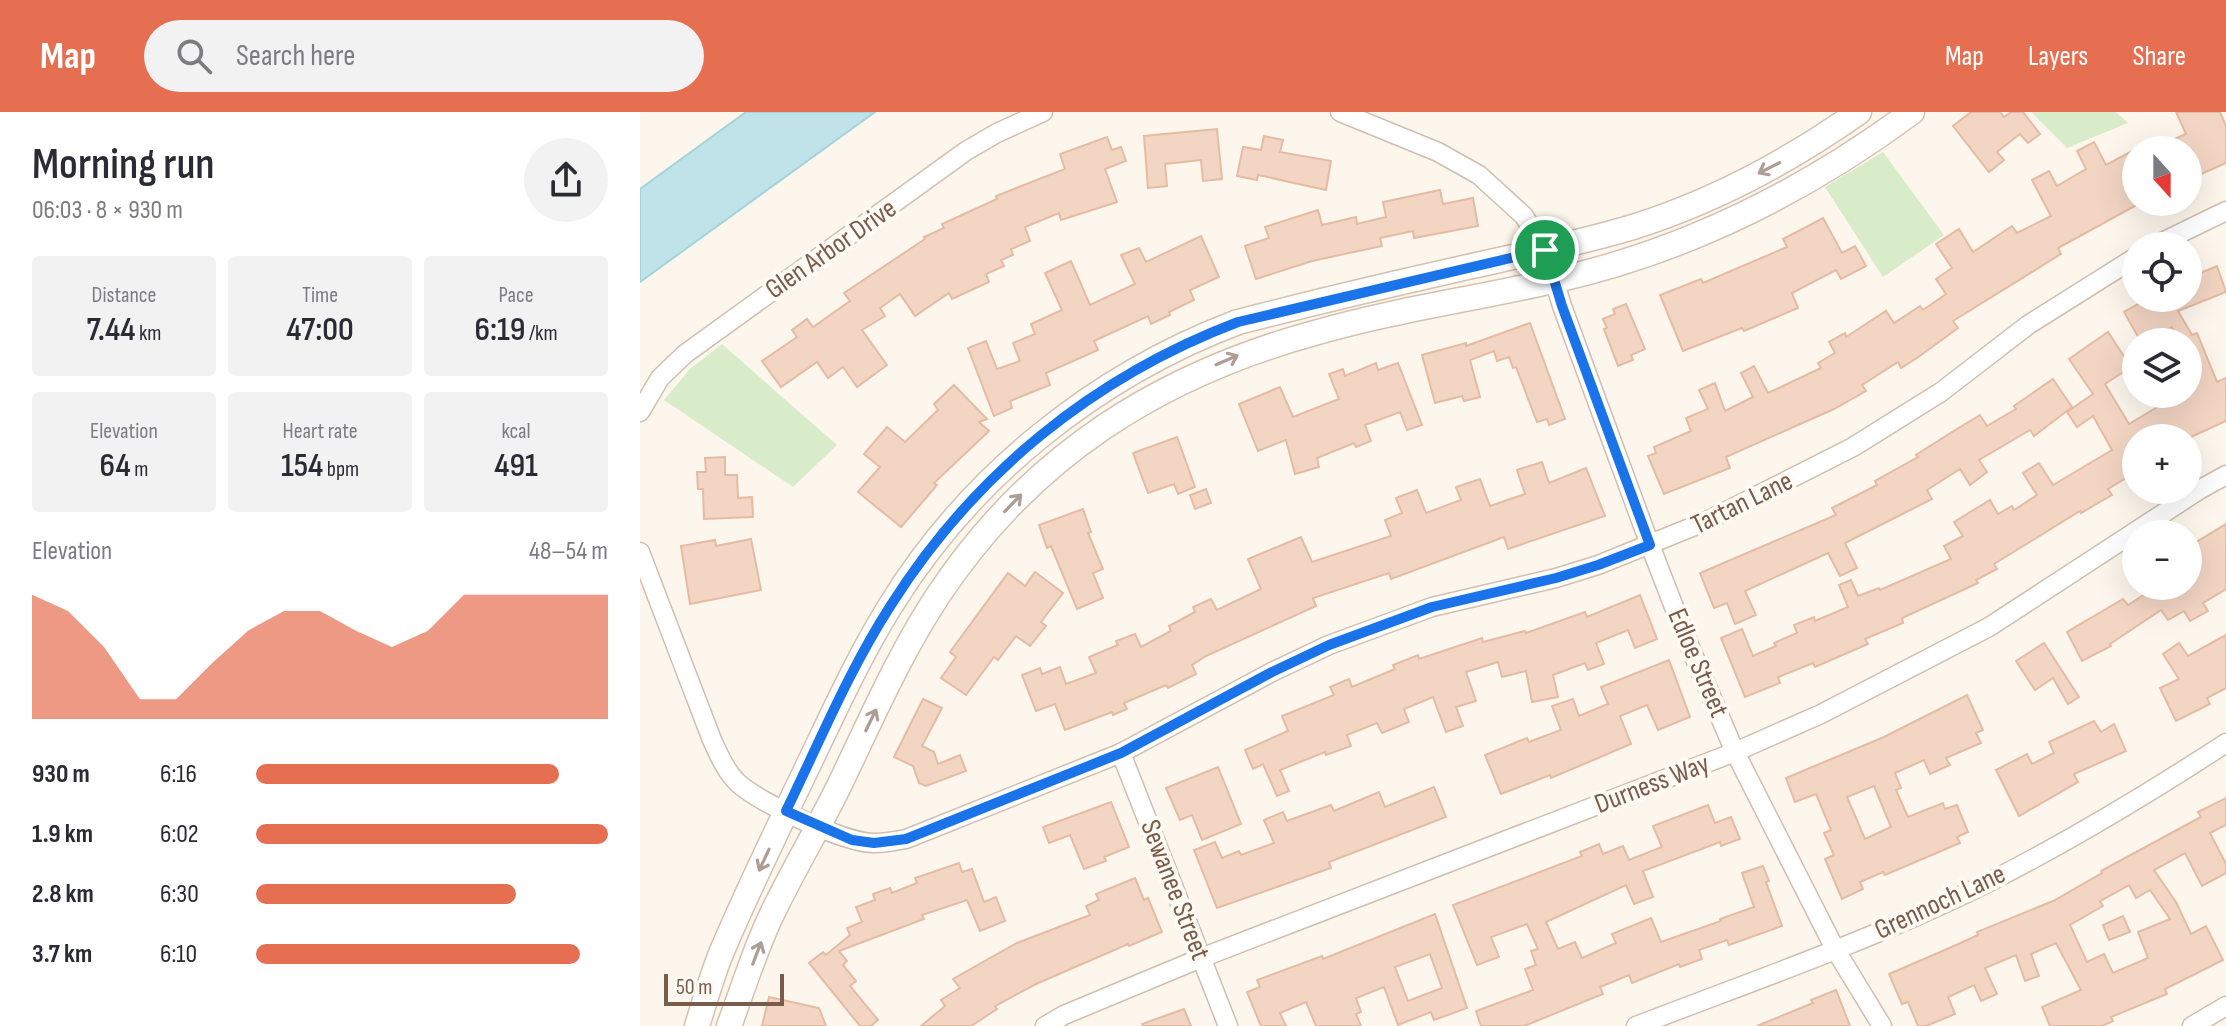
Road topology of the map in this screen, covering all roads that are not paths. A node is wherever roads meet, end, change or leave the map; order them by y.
1 (1043, 112) edge
2 (1340, 112) edge
3 (1859, 112) edge
4 (1912, 112) edge
5 (1803, 149) junction
6 (1818, 175) junction
7 (2226, 211) edge
8 (2183, 232) edge
9 (1545, 250) junction
10 (2122, 266) edge
11 (1554, 281) junction
12 (640, 412) edge
13 (1067, 414) junction
14 (1086, 437) junction
15 (2226, 475) edge
16 (1650, 545) junction
17 (640, 552) edge
18 (2226, 743) edge
19 (1735, 752) junction
20 (1121, 753) junction
21 (786, 811) junction
22 (819, 827) junction
23 (1835, 949) junction
24 (1201, 958) junction
25 (2226, 1006) edge
26 (697, 1026) edge
27 (729, 1026) edge
28 (1045, 1026) edge
29 (1228, 1026) edge
30 (1636, 1026) edge
31 (1882, 1026) edge
32 (2192, 1026) edge

1 - 12 street, Glen Arbor Drive
2 - 9 street
3 - 5 main road
4 - 6 main road
5 - 6 main road
5 -> 9 main road
6 - 11 main road
7 - 8 street
9 - 11 street
9 - 13 main road
10 - 16 street, Tartan Lane
14 -> 11 main road
11 - 16 street, Edloe Street
13 - 14 main road
13 - 21 main road
22 -> 14 main road
15 - 19 street, Durness Way
16 - 19 street, Edloe Street
16 - 20 street, Tartan Lane
17 - 21 street
18 - 23 street, Grennoch Lane
19 - 23 street, Edloe Street
19 - 24 street, Durness Way
20 - 22 street, Tartan Lane
20 - 24 street, Sewanee Street
21 - 22 street
21 -> 26 main road
27 -> 22 main road
23 - 30 street, Grennoch Lane
23 - 31 street, Edloe Street
24 - 28 street, Durness Way
24 - 29 street, Sewanee Street
25 - 32 street

